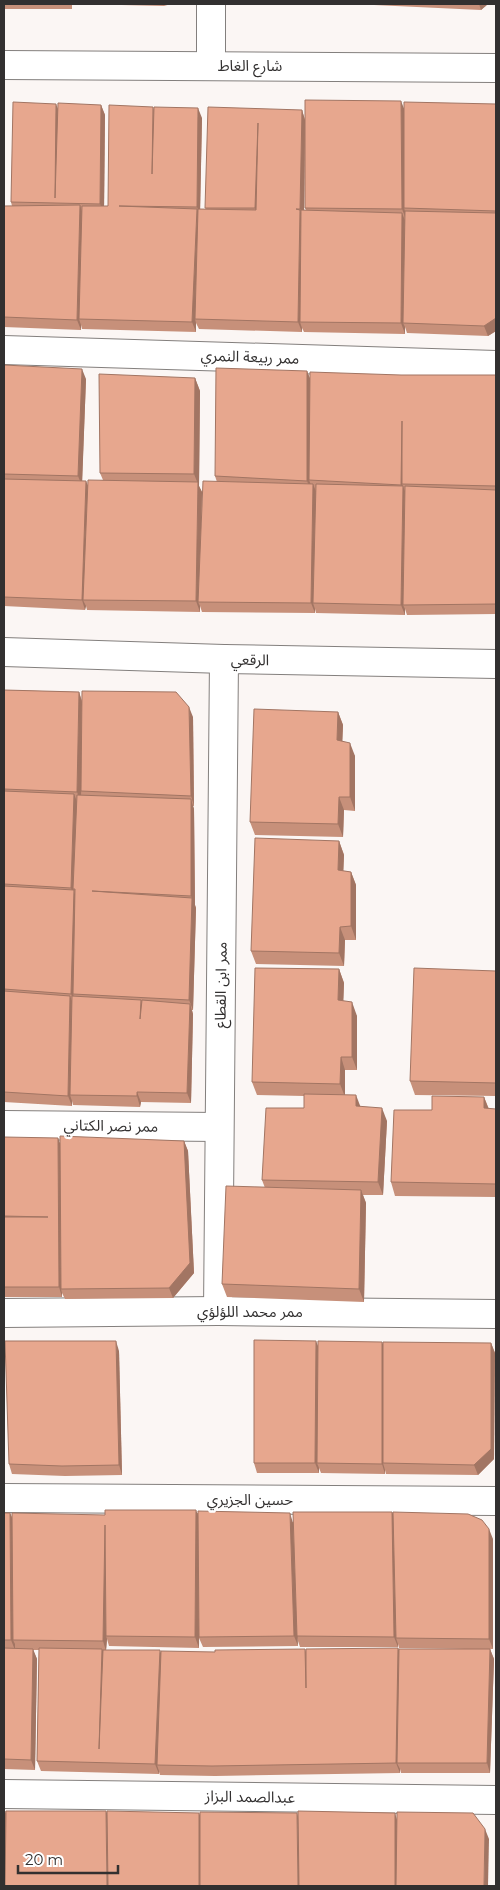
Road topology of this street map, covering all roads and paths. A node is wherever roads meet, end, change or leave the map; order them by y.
1 (211, 4) edge
2 (4, 65) edge
3 (211, 66) junction
4 (496, 68) edge
5 (4, 350) edge
6 (496, 365) edge
7 (4, 652) edge
8 (224, 660) junction
9 (496, 664) edge
10 (4, 1125) edge
11 (219, 1127) junction
12 (218, 1311) junction
13 (4, 1313) edge
14 (496, 1314) edge
15 (4, 1498) edge
16 (496, 1501) edge
17 (4, 1794) edge
18 (496, 1800) edge

1 - 3 street
2 - 3 street, شارع الغاط
3 - 4 street, شارع الغاط
5 - 6 street, ممر ربيعة النمري
7 - 8 street, الرقعي
8 - 9 street, الرقعي
8 - 11 street, ممر ابن القطاع
10 - 11 street, ممر نصر الكتاني
11 - 12 street, ممر ابن القطاع
12 - 13 street, ممر محمد اللؤلؤي
12 - 14 street, ممر محمد اللؤلؤي
15 - 16 street, حسين الجزيري
17 - 18 street, عبدالصمد البزاز

